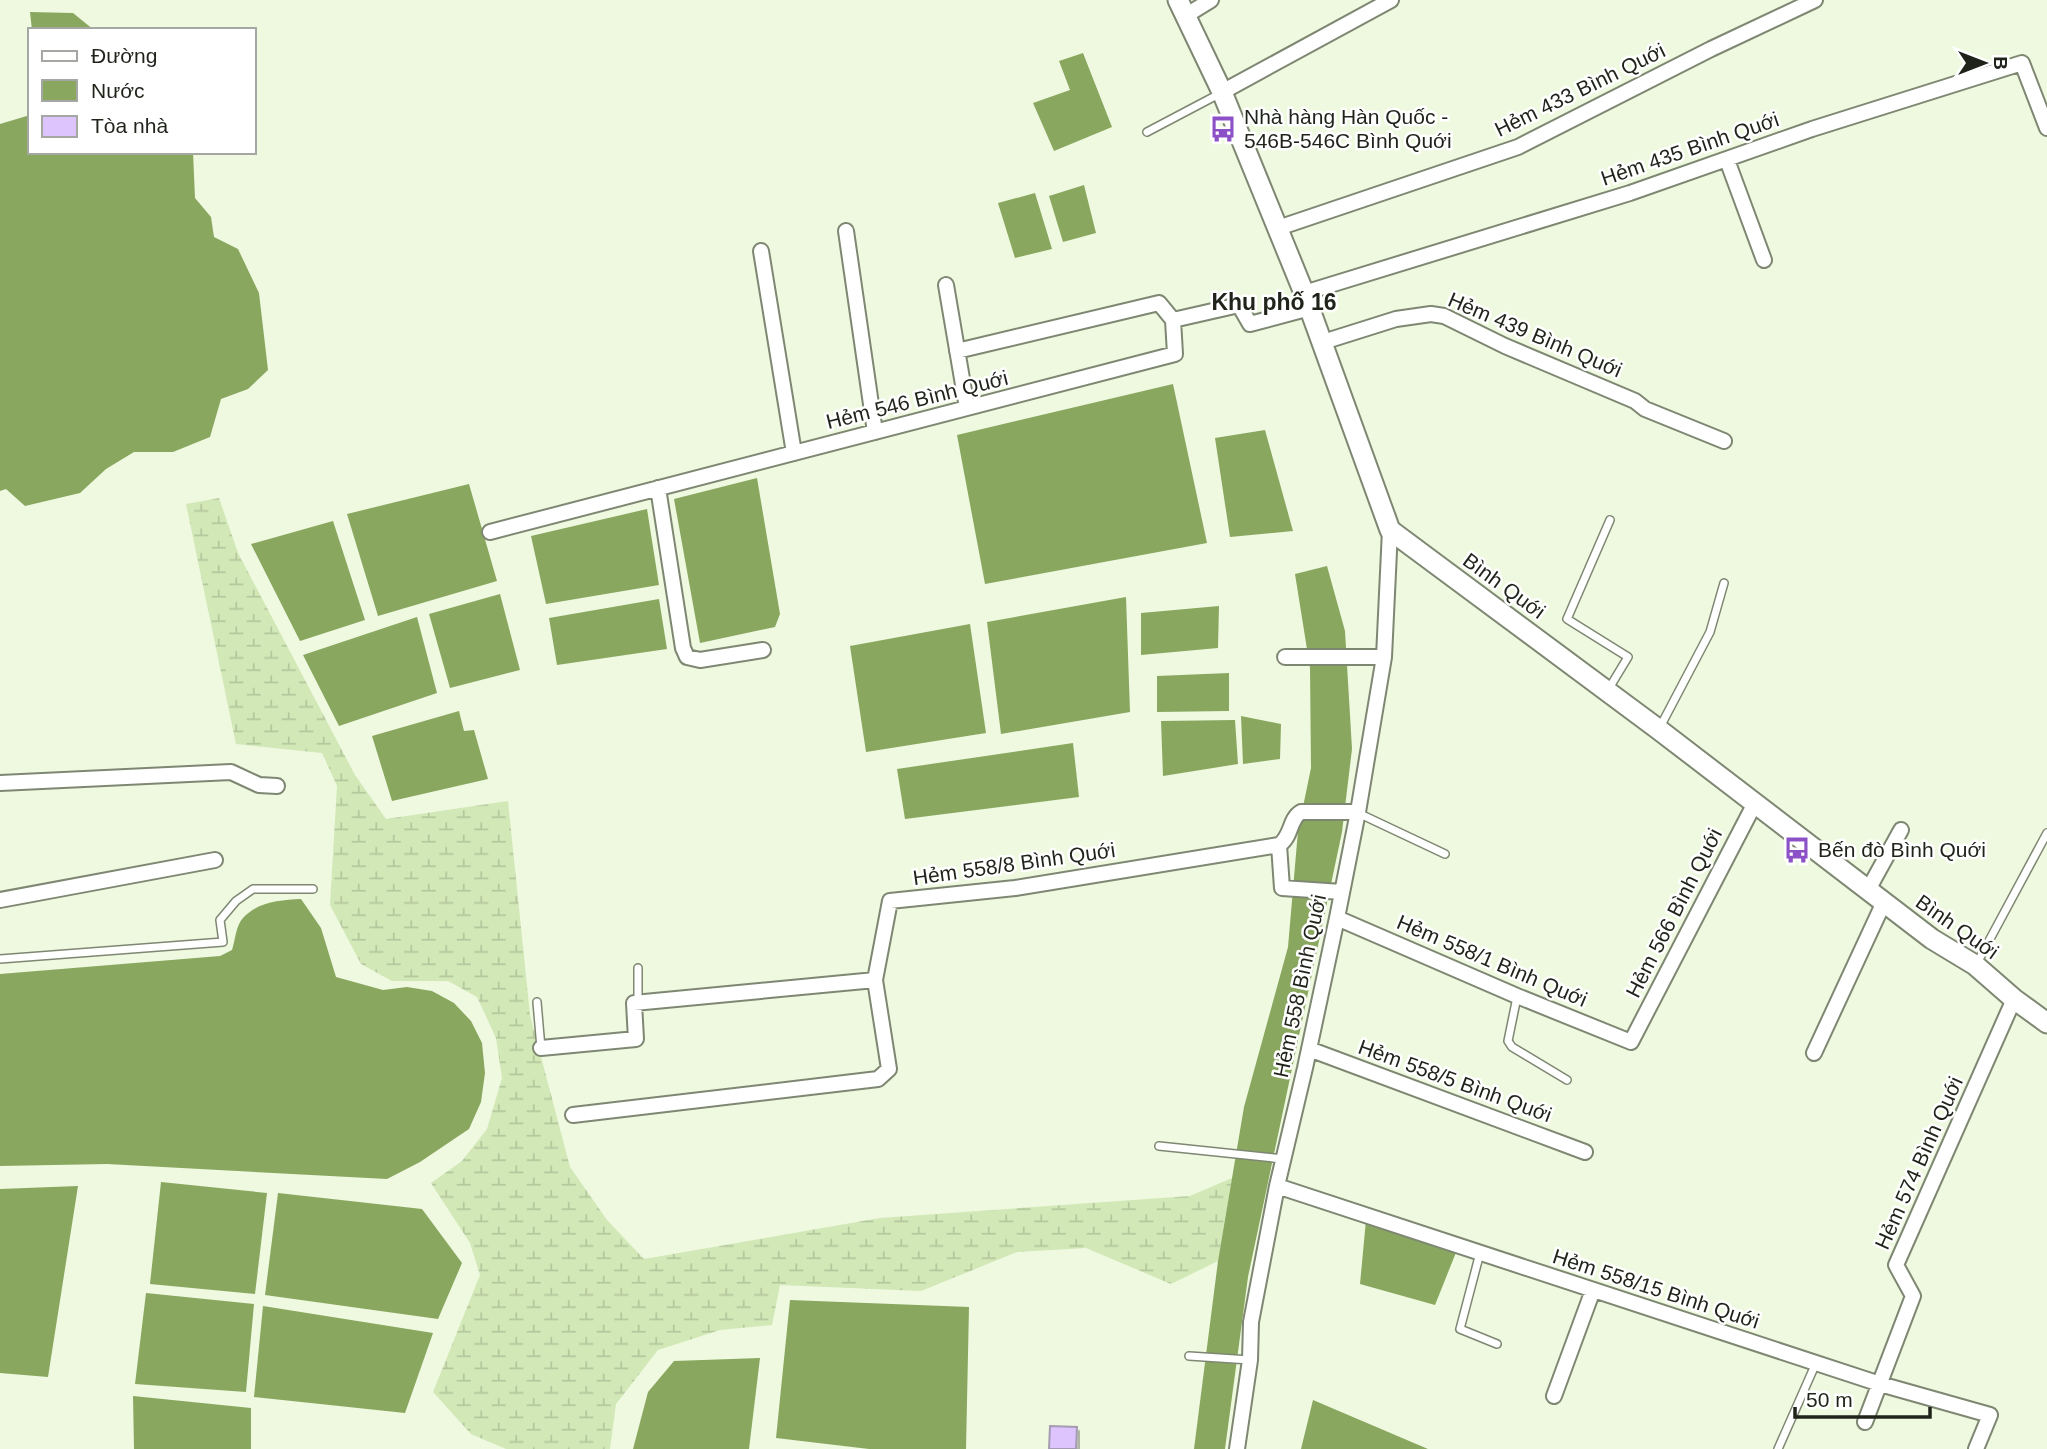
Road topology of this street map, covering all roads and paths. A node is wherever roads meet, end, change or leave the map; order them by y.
1 (1211, 0) edge
2 (1391, 0) edge
3 (1815, 0) edge
4 (1182, 8) edge
5 (2040, 92) edge
6 (1214, 96) junction
7 (2047, 128) edge
8 (1147, 132) dead end
9 (1727, 160) junction
10 (1278, 228) junction
11 (846, 231) dead end
12 (761, 251) dead end
13 (1764, 260) dead end
14 (946, 285) dead end
15 (1307, 301) junction
16 (1173, 320) junction
17 (1322, 342) junction
18 (957, 351) junction
19 (967, 408) junction
20 (876, 432) junction
21 (1724, 441) dead end
22 (794, 453) junction
23 (658, 488) junction
24 (1610, 520) dead end
25 (1390, 530) junction
26 (490, 532) dead end
27 (1724, 583) dead end
28 (763, 650) dead end
29 (1285, 657) dead end
30 (1384, 657) junction
31 (1607, 691) junction
32 (1658, 729) junction
33 (0, 783) edge
34 (277, 786) dead end
35 (1755, 803) junction
36 (1354, 812) junction
37 (1901, 830) dead end
38 (2047, 833) edge
39 (1279, 845) junction
40 (1446, 854) dead end
41 (215, 860) dead end
42 (313, 889) dead end
43 (1868, 890) junction
44 (1338, 891) junction
45 (0, 900) edge
46 (1884, 902) junction
47 (1337, 918) junction
48 (0, 959) edge
49 (1975, 965) junction
50 (638, 968) dead end
51 (875, 980) junction
52 (1517, 996) junction
53 (2014, 999) junction
54 (537, 1002) dead end
55 (638, 1002) junction
56 (2047, 1023) edge
57 (1631, 1042) joint
58 (541, 1048) joint
59 (1309, 1049) junction
60 (1814, 1053) dead end
61 (1567, 1080) dead end
62 (573, 1115) dead end
63 (1159, 1146) dead end
64 (1585, 1152) dead end
65 (1280, 1158) junction
66 (1276, 1185) junction
67 (1480, 1253) junction
68 (1593, 1290) junction
69 (1497, 1344) dead end
70 (1189, 1356) dead end
71 (1250, 1360) junction
72 (1816, 1363) junction
73 (1880, 1384) junction
74 (1554, 1396) dead end
75 (1865, 1422) dead end
76 (1237, 1449) edge
77 (1778, 1449) edge
78 (1976, 1449) edge

1 - 4 street
2 - 6 street
3 - 10 street, Hẻm 433 Bình Quới
4 - 6 main road
5 - 7 street, Hẻm 435 Bình Quới
5 - 9 street, Hẻm 435 Bình Quới
6 - 8 lane
6 - 10 main road
9 - 13 street
9 - 15 street, Hẻm 435 Bình Quới
10 - 15 main road
11 - 20 street
12 - 22 street
14 - 18 street
15 - 16 street
15 - 17 main road
16 - 18 street
16 - 19 street, Hẻm 546 Bình Quới
17 - 21 street, Hẻm 439 Bình Quới
17 - 25 main road
18 - 19 street
19 - 20 street, Hẻm 546 Bình Quới
20 - 22 street, Hẻm 546 Bình Quới
22 - 23 street, Hẻm 546 Bình Quới
23 - 26 street, Hẻm 546 Bình Quới
23 - 28 street
24 - 31 lane
25 - 30 street, Hẻm 558 Bình Quới
25 - 31 main road, Bình Quới
27 - 32 lane
29 - 30 street
30 - 36 street, Hẻm 558 Bình Quới
31 - 32 main road, Bình Quới
32 - 35 main road, Bình Quới
33 - 34 street
35 - 43 main road, Bình Quới
35 - 57 street, Hẻm 566 Bình Quới
36 - 39 street
36 - 40 lane
36 - 44 street, Hẻm 558 Bình Quới
37 - 43 street
38 - 49 lane
39 - 44 street
39 - 51 street, Hẻm 558/8 Bình Quới
41 - 45 street
42 - 48 lane
43 - 46 main road, Bình Quới
44 - 47 street, Hẻm 558 Bình Quới
46 - 49 main road, Bình Quới
46 - 60 street
47 - 52 street, Hẻm 558/1 Bình Quới
47 - 59 street, Hẻm 558 Bình Quới
49 - 53 main road, Bình Quới
50 - 55 lane
51 - 55 street
51 - 62 street, Hẻm 558/8 Bình Quới
52 - 57 street, Hẻm 558/1 Bình Quới
52 - 61 lane
53 - 56 main road, Bình Quới
53 - 73 street, Hẻm 574 Bình Quới
54 - 58 lane
55 - 58 street
59 - 64 street, Hẻm 558/5 Bình Quới
59 - 65 street, Hẻm 558 Bình Quới
63 - 65 lane
65 - 66 street, Hẻm 558 Bình Quới
66 - 67 street, Hẻm 558/15 Bình Quới
66 - 71 street, Hẻm 558 Bình Quới
67 - 68 street, Hẻm 558/15 Bình Quới
67 - 69 lane
68 - 72 street, Hẻm 558/15 Bình Quới
68 - 74 street
70 - 71 lane
71 - 76 street, Hẻm 558 Bình Quới
72 - 73 street, Hẻm 558/15 Bình Quới
72 - 77 lane
73 - 75 street, Hẻm 574 Bình Quới
73 - 78 street, Hẻm 558/15 Bình Quới

